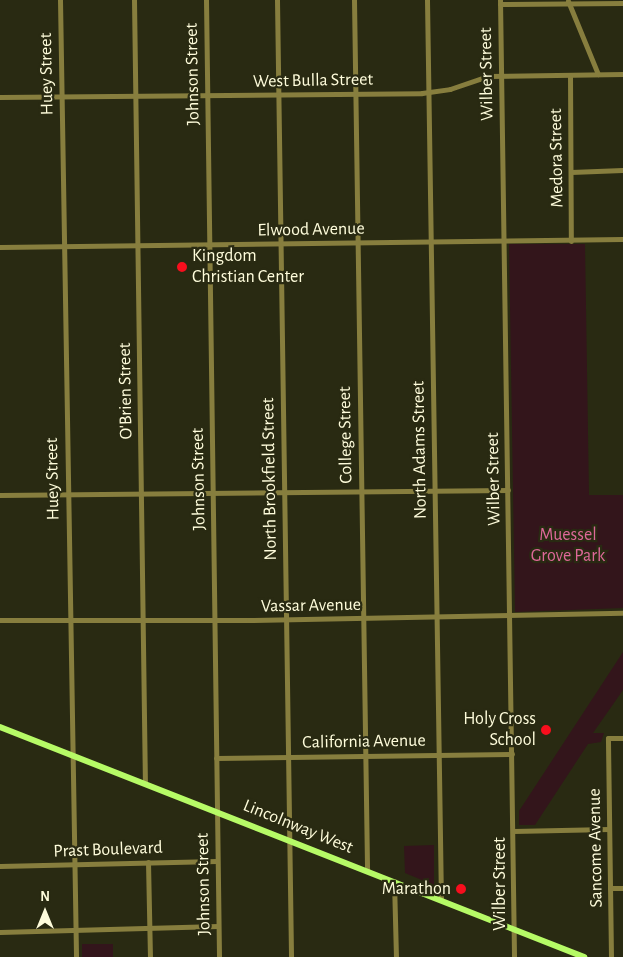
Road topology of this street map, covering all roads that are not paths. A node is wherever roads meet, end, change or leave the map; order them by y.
1 (60, 0) edge
2 (134, 0) edge
3 (206, 0) edge
4 (276, 0) edge
5 (354, 0) edge
6 (427, 0) edge
7 (500, 2) edge
8 (569, 2) edge
9 (623, 3) edge
10 (598, 74) junction
11 (623, 74) edge
12 (570, 75) junction
13 (501, 76) junction
14 (428, 93) junction
15 (355, 94) junction
16 (135, 95) junction
17 (207, 95) junction
18 (278, 95) junction
19 (0, 97) edge
20 (61, 97) junction
21 (623, 170) edge
22 (571, 172) junction
23 (623, 239) edge
24 (571, 240) junction
25 (503, 241) junction
26 (430, 242) junction
27 (357, 243) junction
28 (280, 244) junction
29 (208, 245) junction
30 (64, 246) junction
31 (138, 246) junction
32 (0, 247) edge
33 (435, 490) junction
34 (508, 490) junction
35 (361, 491) junction
36 (212, 492) junction
37 (284, 492) junction
38 (141, 493) junction
39 (67, 494) junction
40 (0, 495) edge
41 (623, 613) edge
42 (510, 616) junction
43 (436, 618) junction
44 (69, 619) junction
45 (143, 619) junction
46 (363, 619) junction
47 (0, 620) edge
48 (214, 620) junction
49 (286, 620) junction
50 (0, 727) edge
51 (623, 738) edge
52 (72, 754) junction
53 (512, 754) junction
54 (438, 755) junction
55 (366, 756) junction
56 (288, 757) junction
57 (216, 758) junction
58 (145, 783) junction
59 (216, 811) junction
60 (609, 829) junction
61 (513, 831) junction
62 (289, 840) junction
63 (217, 861) junction
64 (148, 862) junction
65 (74, 864) junction
66 (0, 866) edge
67 (367, 870) junction
68 (394, 881) junction
69 (610, 888) junction
70 (623, 888) edge
71 (441, 900) junction
72 (218, 926) junction
73 (150, 928) junction
74 (75, 929) junction
75 (514, 929) junction
76 (0, 932) edge
77 (76, 957) edge
78 (150, 957) edge
79 (219, 957) edge
80 (291, 957) edge
81 (396, 957) edge
82 (514, 957) edge
83 (584, 957) edge
84 (611, 957) edge

1 - 20 street, Huey Street
2 - 16 street, O'Brien Street
3 - 17 street, Johnson Street
4 - 18 street, North Brookfield Street
5 - 15 street, College Street
6 - 14 street, North Adams Street
7 - 8 street
7 - 13 street, Wilber Street
8 - 9 street
8 - 10 street
10 - 11 street, West Bulla Street
10 - 12 street, West Bulla Street
12 - 13 street, West Bulla Street
12 - 22 street, Medora Street
13 - 14 street, West Bulla Street
13 - 25 street, Wilber Street
14 - 15 street, West Bulla Street
14 - 26 street, North Adams Street
15 - 18 street, West Bulla Street
15 - 27 street, College Street
16 - 17 street, West Bulla Street
16 - 20 street, West Bulla Street
16 - 31 street, O'Brien Street
17 - 18 street, West Bulla Street
17 - 29 street, Johnson Street
18 - 28 street, North Brookfield Street
19 - 20 street, West Bulla Street
20 - 30 street, Huey Street
21 - 22 street
22 - 24 street, Medora Street
23 - 24 street, Elwood Avenue
24 - 25 street, Elwood Avenue
25 - 26 street, Elwood Avenue
25 - 34 street, Wilber Street
26 - 27 street, Elwood Avenue
26 - 33 street, North Adams Street
27 - 28 street, Elwood Avenue
27 - 35 street, College Street
28 - 29 street, Elwood Avenue
28 - 37 street, North Brookfield Street
29 - 31 street, Elwood Avenue
29 - 36 street, Johnson Street
30 - 31 street, Elwood Avenue
30 - 32 street, Elwood Avenue
30 - 39 street, Huey Street
31 - 38 street, O'Brien Street
33 - 34 street
33 - 35 street
33 - 43 street, North Adams Street
34 - 42 street, Wilber Street
35 - 37 street
35 - 46 street, College Street
36 - 37 street
36 - 38 street
36 - 48 street, Johnson Street
37 - 49 street, North Brookfield Street
38 - 39 street
38 - 45 street, O'Brien Street
39 - 40 street
39 - 44 street, Huey Street
41 - 42 street, Vassar Avenue
42 - 43 street, Vassar Avenue
42 - 53 street, Wilber Street
43 - 46 street, Vassar Avenue
43 - 54 street, North Adams Street
44 - 45 street, Vassar Avenue
44 - 47 street, Vassar Avenue
44 - 52 street, Huey Street
45 - 48 street, Vassar Avenue
45 - 58 street, O'Brien Street
46 - 49 street, Vassar Avenue
46 - 55 street, College Street
48 - 49 street, Vassar Avenue
48 - 57 street, Johnson Street
49 - 56 street, North Brookfield Street
50 - 52 main road, Lincolnway West
51 - 60 street, Sancome Avenue
52 - 58 main road, Lincolnway West
52 - 65 street, Huey Street
53 - 54 street, California Avenue
53 - 61 street, Wilber Street
54 - 55 street, California Avenue
54 - 71 street, North Adams Street
55 - 56 street, California Avenue
55 - 67 street, College Street
56 - 57 street, California Avenue
56 - 62 street, North Brookfield Street
57 - 59 street, Johnson Street
58 - 59 main road, Lincolnway West
59 - 62 main road, Lincolnway West
59 - 63 street, Johnson Street
60 - 61 street
60 - 69 street, Sancome Avenue
61 - 75 street, Wilber Street
62 - 67 main road, Lincolnway West
62 - 80 street, North Brookfield Street
63 - 64 street, Prast Boulevard
63 - 72 street, Johnson Street
64 - 65 street, Prast Boulevard
64 - 73 street
65 - 66 street, Prast Boulevard
65 - 74 street, Huey Street
67 - 68 main road, Lincolnway West
68 - 71 main road, Lincolnway West
68 - 81 street
69 - 70 street
69 - 84 street, Sancome Avenue
71 - 75 main road, Lincolnway West
72 - 73 street
72 - 79 street, Johnson Street
73 - 74 street
73 - 78 street
74 - 76 street
74 - 77 street, Huey Street
75 - 82 street, Wilber Street
75 - 83 main road, Lincolnway West

